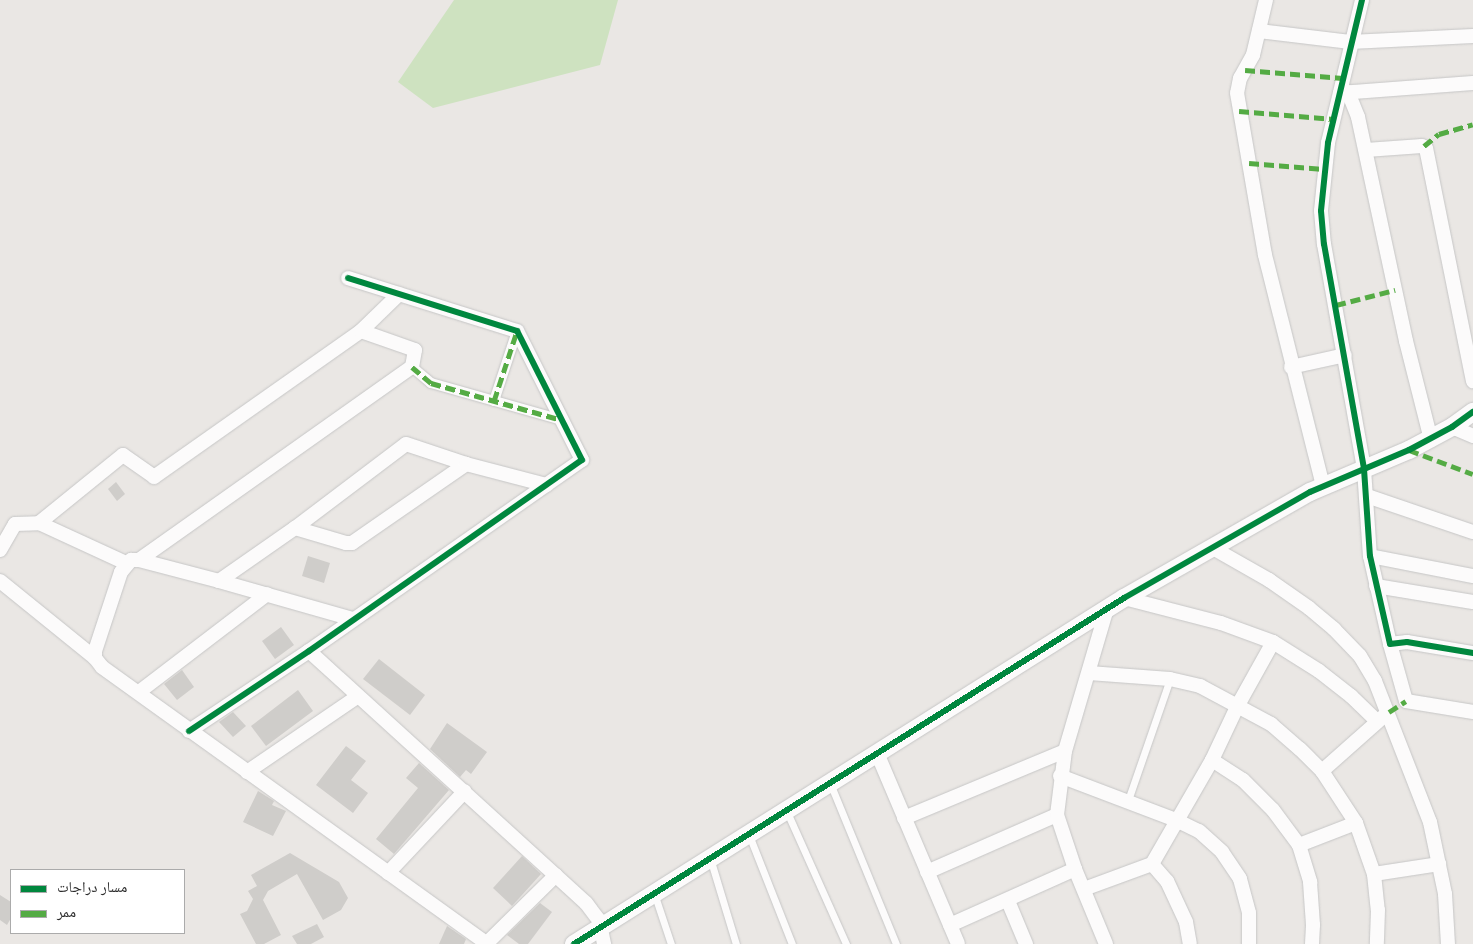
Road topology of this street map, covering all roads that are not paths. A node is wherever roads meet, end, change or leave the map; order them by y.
1 (1266, 0) edge
2 (1362, 0) edge
3 (1259, 32) junction
4 (1473, 36) edge
5 (1350, 42) junction
6 (1473, 83) edge
7 (1344, 93) junction
8 (1366, 150) junction
9 (348, 278) dead end
10 (399, 294) junction
11 (361, 331) junction
12 (517, 331) junction
13 (1345, 355) junction
14 (412, 367) junction
15 (1291, 367) junction
16 (1473, 381) edge
17 (494, 401) junction
18 (1473, 412) edge
19 (562, 420) junction
20 (1452, 427) junction
21 (1473, 436) edge
22 (1431, 440) junction
23 (466, 464) junction
24 (1364, 469) junction
25 (546, 485) junction
26 (1323, 486) junction
27 (1366, 496) junction
28 (39, 523) junction
29 (295, 528) junction
30 (1473, 532) edge
31 (1211, 547) junction
32 (0, 550) edge
33 (1370, 556) junction
34 (132, 561) junction
35 (1473, 576) edge
36 (0, 581) edge
37 (219, 581) junction
38 (1376, 586) junction
39 (267, 594) junction
40 (1124, 598) junction
41 (1473, 602) edge
42 (1107, 608) junction
43 (352, 619) junction
44 (1273, 642) junction
45 (1390, 644) junction
46 (309, 651) junction
47 (1473, 652) edge
48 (95, 658) junction
49 (1089, 673) junction
50 (1170, 679) junction
51 (139, 692) junction
52 (357, 697) junction
53 (1238, 705) junction
54 (1389, 712) junction
55 (1473, 712) edge
56 (1377, 721) junction
57 (189, 731) junction
58 (1065, 751) junction
59 (877, 753) junction
60 (1212, 760) junction
61 (1322, 771) junction
62 (247, 772) junction
63 (1060, 776) junction
64 (830, 783) junction
65 (465, 791) junction
66 (1127, 803) junction
67 (786, 810) junction
68 (1057, 815) junction
69 (904, 818) junction
70 (1176, 820) junction
71 (1356, 823) junction
72 (749, 834) junction
73 (1299, 845) junction
74 (710, 858) junction
75 (1152, 864) junction
76 (1439, 864) junction
77 (1075, 869) junction
78 (927, 872) junction
79 (388, 873) junction
80 (1374, 874) junction
81 (556, 875) junction
82 (1084, 888) junction
83 (654, 893) junction
84 (1008, 901) junction
85 (950, 925) junction
86 (601, 926) junction
87 (486, 944) edge
88 (574, 944) edge
89 (604, 944) edge
90 (671, 944) edge
91 (736, 944) edge
92 (792, 944) edge
93 (846, 944) edge
94 (896, 944) edge
95 (958, 944) edge
96 (1026, 944) edge
97 (1106, 944) edge
98 (1190, 944) edge
99 (1249, 944) edge
100 (1312, 944) edge
101 (1377, 944) edge
102 (1448, 944) edge

1 - 3 street
2 - 5 street
3 - 5 street
3 - 15 street
4 - 5 street
5 - 7 street
6 - 7 street
7 - 8 street
7 - 13 street
8 - 16 street
8 - 22 street
9 - 10 street
10 - 11 street
10 - 12 street
11 - 14 street
11 - 28 street
12 - 17 street
12 - 19 street
13 - 15 street
13 - 24 street
14 - 17 street
14 - 34 street
15 - 26 street
17 - 19 street
18 - 20 street
19 - 25 street
20 - 21 street
20 - 22 street
22 - 24 street
23 - 25 street
23 - 29 street
23 - 29 street
24 - 26 street
24 - 27 street
25 - 43 street
26 - 31 street
27 - 30 street
27 - 33 street
28 - 32 street
28 - 34 street
29 - 37 street
31 - 40 street
31 - 54 street
33 - 35 street
33 - 38 street
34 - 37 street
34 - 48 street
36 - 48 street
37 - 39 street
38 - 41 street
38 - 45 street
39 - 43 street
39 - 51 street
40 - 42 street
40 - 44 street
42 - 49 street
42 - 59 street
43 - 46 street
44 - 53 street
44 - 56 street
45 - 47 street
45 - 55 street
46 - 52 street
46 - 57 street
48 - 51 street
49 - 50 street
49 - 58 street
50 - 53 street
50 - 66 lane
51 - 57 street
52 - 62 street
52 - 65 street
53 - 60 street
53 - 61 street
54 - 56 street
54 - 76 street
56 - 61 street
57 - 62 street
58 - 63 street
58 - 69 street
59 - 64 street
59 - 69 street
60 - 70 street
60 - 73 street
61 - 71 street
62 - 79 street
63 - 66 street
63 - 68 street
64 - 67 street
64 - 94 lane
65 - 79 street
65 - 81 street
66 - 70 street
67 - 72 street
67 - 93 lane
68 - 77 street
68 - 78 street
69 - 78 street
70 - 75 street
70 - 99 street
71 - 73 street
71 - 80 street
72 - 74 street
72 - 92 lane
73 - 100 street
74 - 83 street
74 - 91 lane
75 - 82 street
75 - 98 street
76 - 80 street
76 - 102 street
77 - 82 street
77 - 84 street
78 - 85 street
79 - 87 street
80 - 101 street
81 - 86 street
81 - 87 street
82 - 97 street
83 - 86 street
83 - 90 lane
84 - 85 street
84 - 96 street
85 - 95 street
86 - 88 street
86 - 89 street

